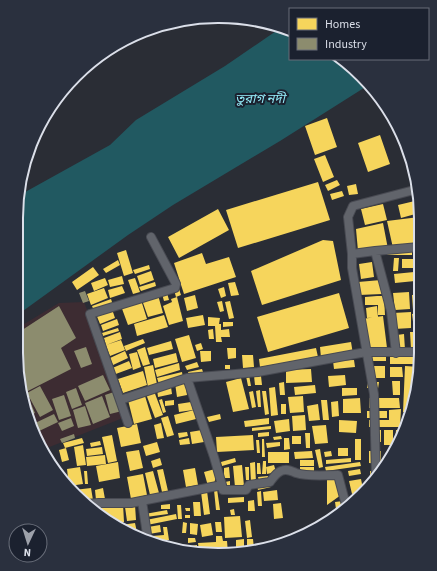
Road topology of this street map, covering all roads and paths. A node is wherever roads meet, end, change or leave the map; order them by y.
1 (412, 191) edge
2 (151, 237) dead end
3 (414, 247) edge
4 (375, 251) junction
5 (352, 254) junction
6 (366, 352) junction
7 (414, 352) edge
8 (396, 353) junction
9 (186, 378) junction
10 (120, 400) junction
11 (128, 423) dead end
12 (376, 470) edge
13 (222, 485) junction
14 (142, 501) junction
15 (345, 501) edge
16 (94, 503) edge
17 (147, 534) edge

1 - 5 street
2 - 10 street
3 - 4 street
4 - 5 street
4 - 8 street
5 - 6 street
6 - 8 street
6 - 9 street
6 - 12 street
7 - 8 street
9 - 10 street
9 - 13 street
10 - 11 street
13 - 14 street
13 - 15 street
14 - 16 street
14 - 17 street

